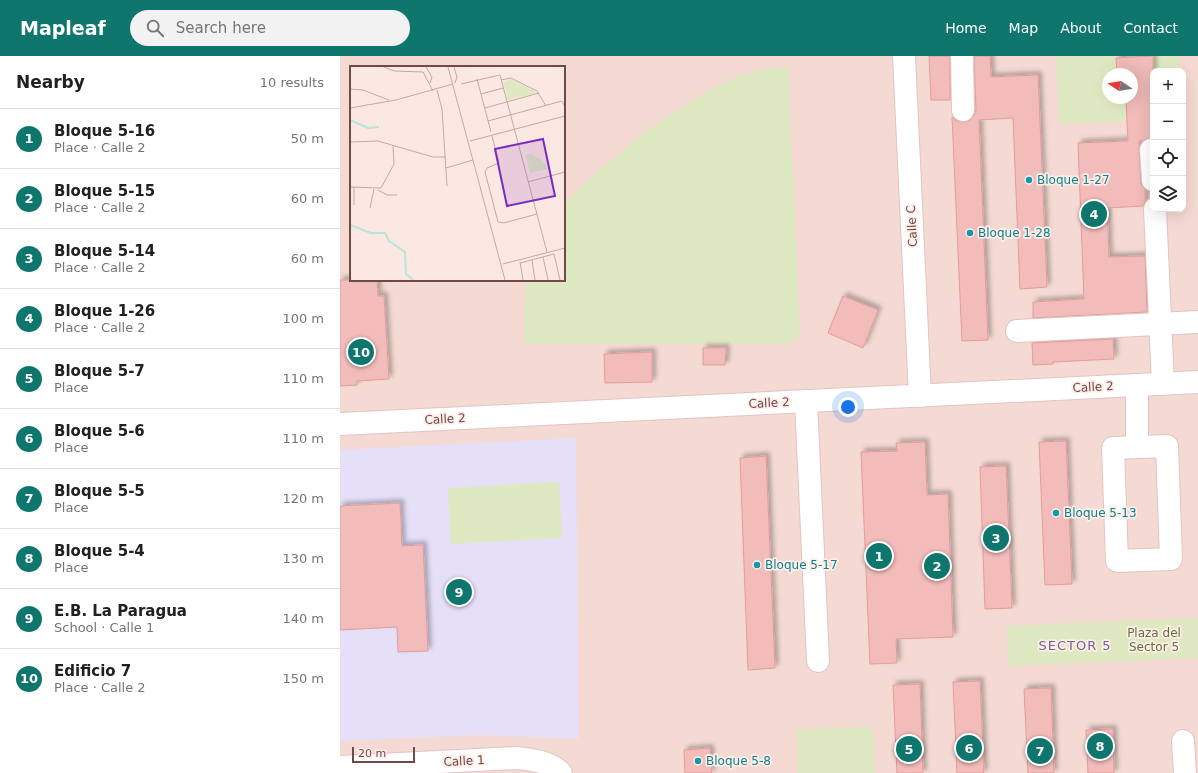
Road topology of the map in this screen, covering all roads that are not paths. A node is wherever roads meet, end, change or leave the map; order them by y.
1 (904, 56) edge
2 (962, 56) edge
3 (963, 110) dead end
4 (1154, 212) edge
5 (1198, 322) edge
6 (1160, 323) junction
7 (1017, 331) dead end
8 (1198, 382) edge
9 (1163, 384) junction
10 (1137, 385) junction
11 (920, 396) junction
12 (806, 401) junction
13 (340, 424) edge
14 (1137, 447) junction
15 (818, 661) dead end
16 (1183, 741) dead end
17 (340, 767) edge
18 (561, 773) edge
19 (1185, 773) edge

1 - 11 street, Calle C
2 - 3 street
4 - 6 street
5 - 6 street
6 - 7 street
6 - 9 street
8 - 9 street, Calle 2
9 - 10 street, Calle 2
10 - 11 street, Calle 2
10 - 14 street
11 - 12 street, Calle 2
12 - 13 street, Calle 2
12 - 15 street
14 - 14 street
16 - 19 street
17 - 18 street, Calle 1

